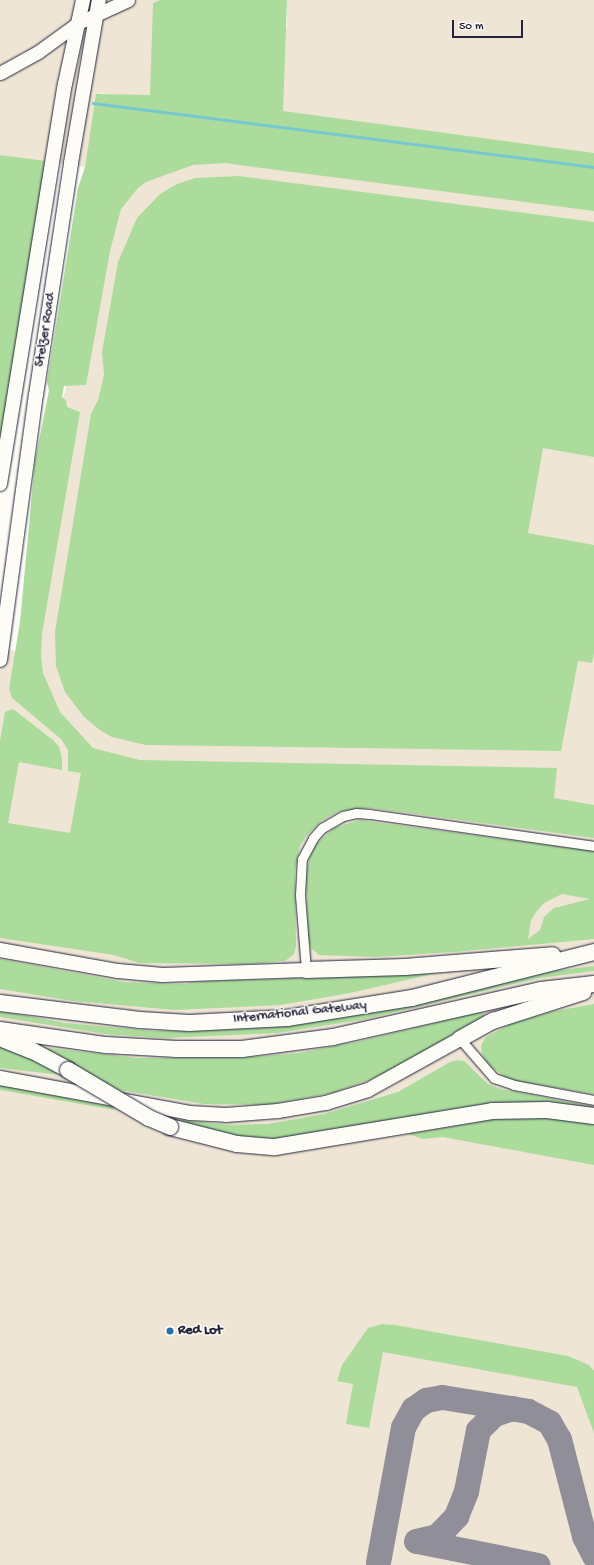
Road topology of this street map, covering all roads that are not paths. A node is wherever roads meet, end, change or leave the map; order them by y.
1 (83, 0) edge
2 (99, 0) edge
3 (128, 0) edge
4 (97, 16) junction
5 (78, 23) junction
6 (0, 74) edge
7 (0, 484) edge
8 (0, 660) edge
9 (594, 846) edge
10 (0, 950) edge
11 (593, 952) edge
12 (306, 970) junction
13 (594, 984) edge
14 (594, 990) edge
15 (0, 1002) edge
16 (0, 1030) edge
17 (0, 1038) edge
18 (460, 1039) junction
19 (0, 1078) edge
20 (594, 1100) edge
21 (594, 1116) edge

1 - 5 main road, Stelzer Road
2 - 4 main road, Stelzer Road
3 - 4 main road
4 - 5 main road
4 - 8 main road, Stelzer Road
5 - 6 main road
5 - 7 main road, Stelzer Road
9 - 12 street
10 - 12 main road
11 - 12 highway
11 - 15 highway, International Gateway
13 - 16 highway, International Gateway
14 - 18 highway
17 - 21 highway, bridge
18 - 19 main road
18 - 20 street

